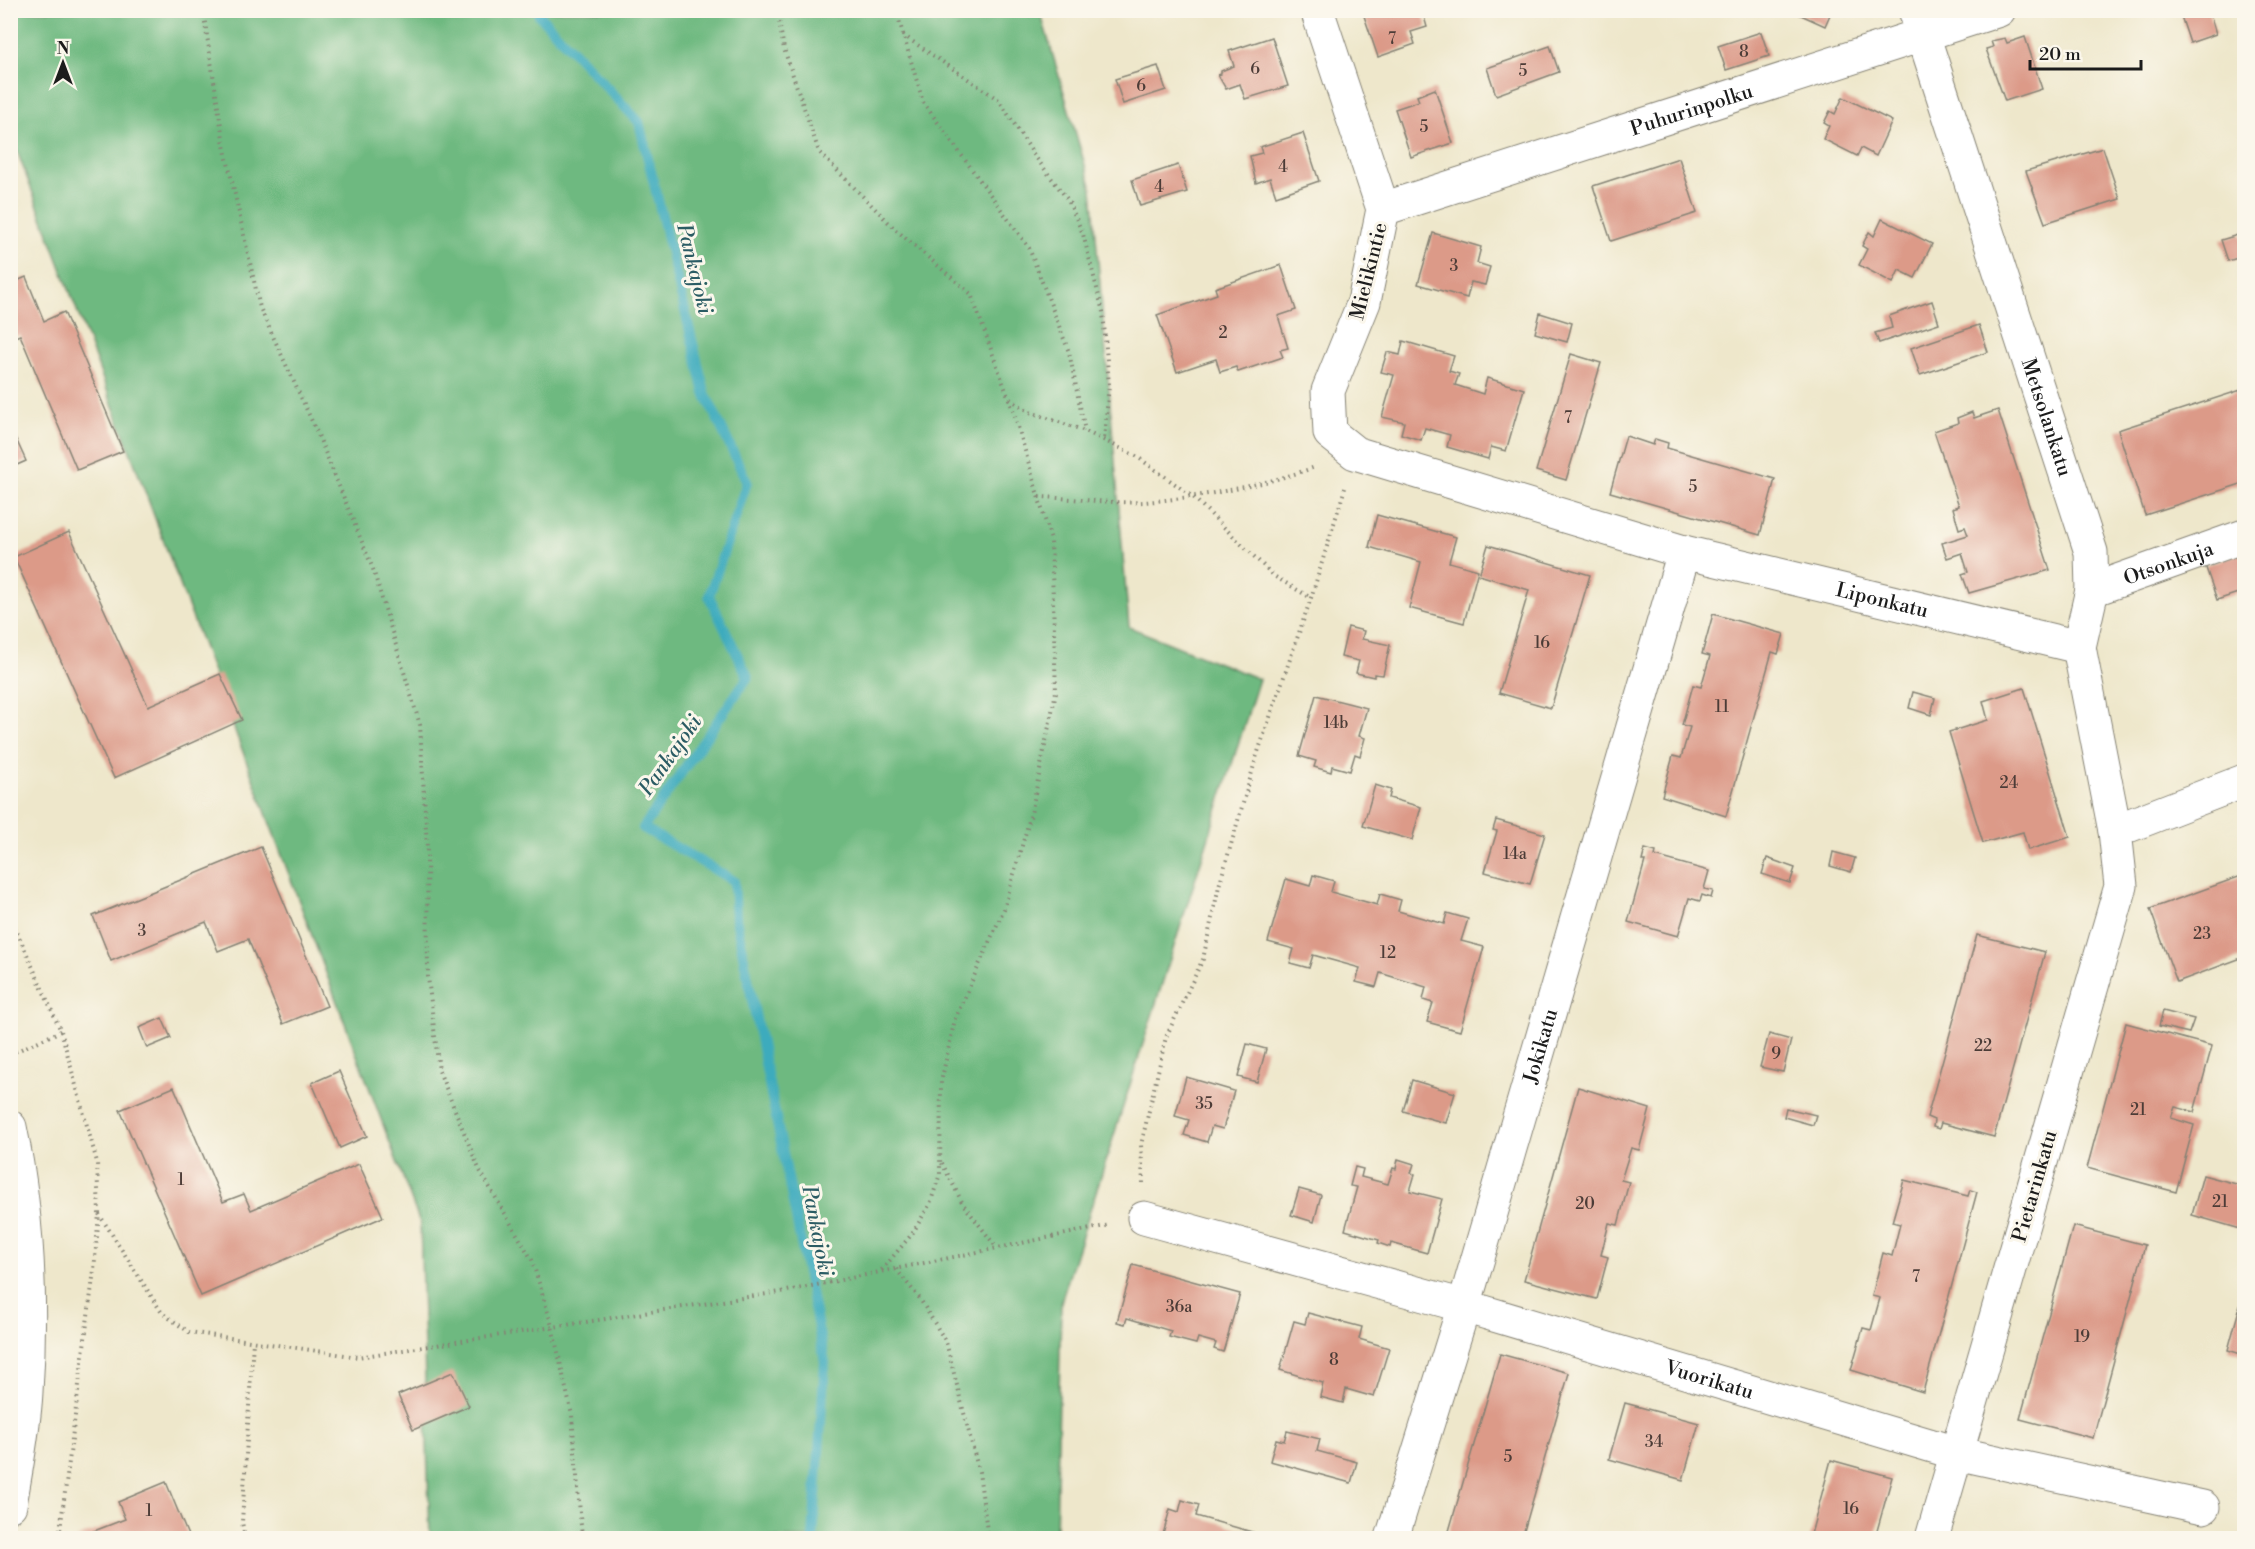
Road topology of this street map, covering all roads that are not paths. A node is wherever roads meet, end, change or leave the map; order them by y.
1 (1317, 10) edge
2 (1999, 10) edge
3 (1918, 22) edge
4 (1383, 209) junction
5 (1355, 453) joint
6 (2244, 536) edge
7 (1684, 552) junction
8 (2092, 590) junction
9 (2079, 647) junction
10 (2244, 781) edge
11 (2115, 831) junction
12 (10, 1127) edge
13 (1144, 1218) road end
14 (1464, 1306) junction
15 (1956, 1453) junction
16 (10, 1505) edge
17 (2203, 1507) dead end
18 (1392, 1539) edge
19 (1932, 1539) edge

1 - 4 street, Mielikintie
2 - 3 street, Puhurinpolku
3 - 4 street, Puhurinpolku
3 - 8 street, Metsolankatu
4 - 5 street, Mielikintie
5 - 7 street, Liponkatu
6 - 8 street, Otsonkuja
7 - 9 street, Liponkatu
7 - 14 street, Jokikatu
8 - 9 street, Metsolankatu
9 - 11 street, Metsolankatu
10 - 11 street
11 - 15 street, Pietarinkatu
12 - 16 street
13 - 14 street, Vuorikatu
14 - 15 street, Vuorikatu
14 - 18 street, Jokikatu
15 - 17 street, Vuorikatu
15 - 19 street, Pietarinkatu

